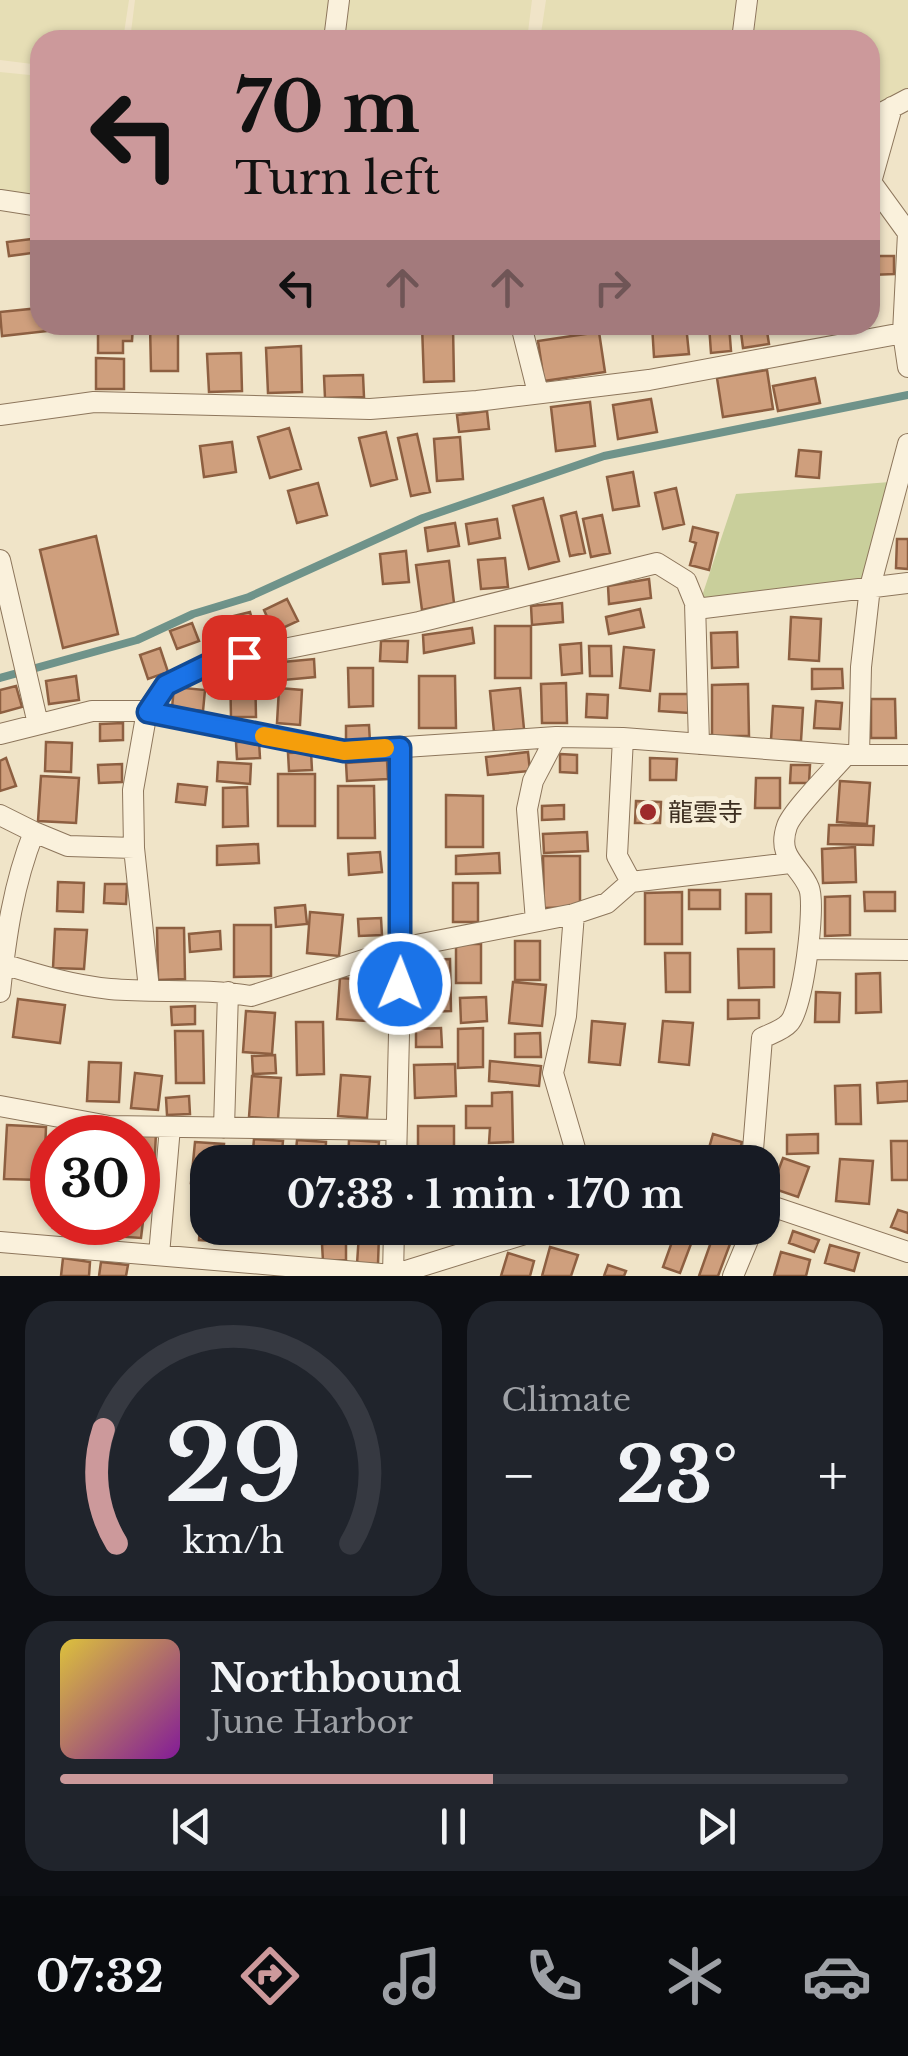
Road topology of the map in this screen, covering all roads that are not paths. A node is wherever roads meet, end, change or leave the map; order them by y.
1 (339, 0) edge
2 (748, 0) edge
3 (335, 30) edge
4 (744, 30) edge
5 (900, 103) edge
6 (880, 157) edge
7 (880, 194) edge
8 (0, 200) edge
9 (30, 204) edge
10 (905, 333) edge
11 (524, 335) edge
12 (908, 367) edge
13 (538, 393) junction
14 (0, 415) edge
15 (908, 444) edge
16 (0, 560) edge
17 (908, 583) edge
18 (870, 588) junction
19 (696, 609) junction
20 (148, 712) junction
21 (38, 724) junction
22 (0, 734) edge
23 (556, 736) junction
24 (623, 738) junction
25 (699, 744) junction
26 (400, 748) junction
27 (852, 755) junction
28 (908, 755) edge
29 (0, 814) edge
30 (34, 832) junction
31 (134, 848) junction
32 (790, 863) junction
33 (631, 882) junction
34 (574, 914) junction
35 (536, 921) junction
36 (401, 948) junction
37 (808, 950) junction
38 (908, 950) edge
39 (3, 964) junction
40 (148, 989) junction
41 (0, 992) edge
42 (228, 992) junction
43 (0, 1106) edge
44 (170, 1127) junction
45 (224, 1128) junction
46 (396, 1130) junction
47 (396, 1145) edge
48 (574, 1145) edge
49 (753, 1145) edge
50 (780, 1209) edge
51 (0, 1242) edge
52 (394, 1245) edge
53 (491, 1245) edge
54 (746, 1245) edge
55 (908, 1252) edge
56 (158, 1255) junction
57 (393, 1276) edge
58 (733, 1276) edge

1 - 3 street
2 - 4 street
5 - 6 street
7 - 10 street
8 - 9 street
10 - 12 street
10 - 13 street
11 - 13 street
13 - 14 street
15 - 18 street
16 - 21 street
17 - 18 street
18 - 19 street
18 - 27 street
19 - 20 street
19 - 25 street
20 - 21 street
20 - 26 street
20 - 31 street
21 - 22 street
23 - 24 street
23 - 26 street
23 - 35 street
24 - 25 street
24 - 33 street
25 - 27 street
26 - 36 street
27 - 28 street
27 - 32 street
29 - 30 street
30 - 31 street
30 - 39 street
31 - 40 street
32 - 33 street
32 - 37 street
33 - 34 street
34 - 35 street
34 - 48 street
35 - 36 street
36 - 42 street
36 - 46 street
37 - 38 street
37 - 49 street
39 - 40 street
39 - 41 street
40 - 42 street
42 - 45 street
43 - 44 street
44 - 45 street
44 - 56 street
45 - 46 street
46 - 47 street
50 - 55 street
51 - 56 street
52 - 57 street
53 - 57 street
54 - 58 street
56 - 57 street

